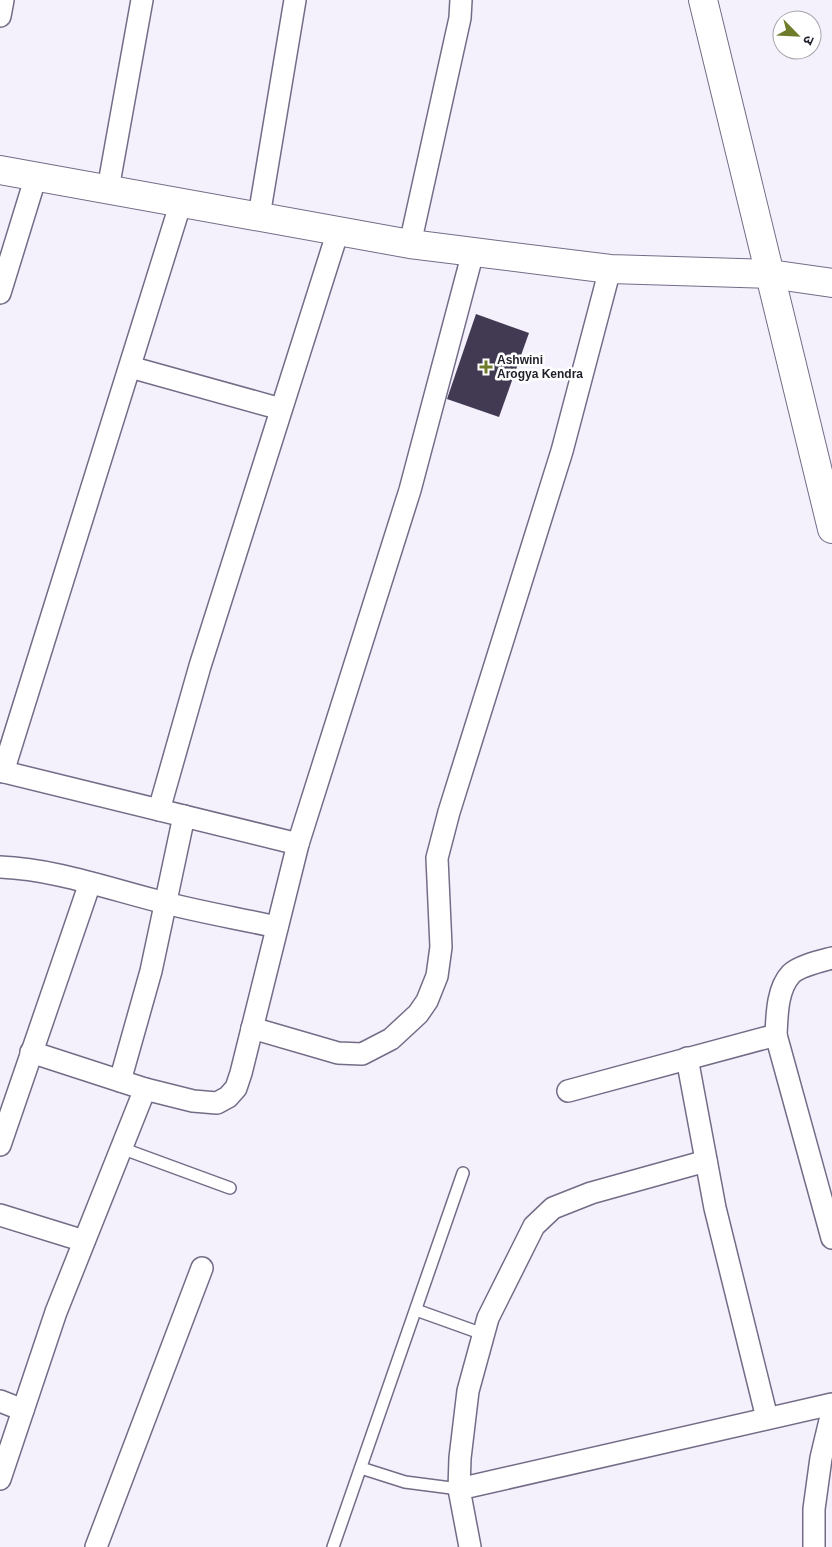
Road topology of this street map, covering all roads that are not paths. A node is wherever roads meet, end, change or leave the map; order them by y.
1 (3, 0) edge
2 (142, 0) edge
3 (295, 0) edge
4 (461, 0) edge
5 (703, 0) edge
6 (0, 16) edge
7 (0, 170) edge
8 (36, 176) junction
9 (108, 189) junction
10 (181, 202) junction
11 (260, 216) junction
12 (338, 231) junction
13 (410, 244) junction
14 (473, 252) junction
15 (610, 269) junction
16 (770, 274) junction
17 (832, 283) edge
18 (0, 293) edge
19 (130, 367) junction
20 (281, 409) junction
21 (832, 529) edge
22 (2, 772) edge
23 (159, 810) junction
24 (184, 816) junction
25 (298, 844) junction
26 (0, 867) edge
27 (90, 883) junction
28 (165, 903) junction
29 (277, 927) junction
30 (832, 958) edge
31 (252, 1028) junction
32 (776, 1034) junction
33 (31, 1052) junction
34 (687, 1058) junction
35 (120, 1080) junction
36 (145, 1088) junction
37 (568, 1090) dead end
38 (0, 1145) edge
39 (121, 1148) junction
40 (706, 1161) junction
41 (463, 1172) dead end
42 (230, 1188) dead end
43 (0, 1214) edge
44 (832, 1238) edge
45 (84, 1241) junction
46 (202, 1268) dead end
47 (416, 1310) junction
48 (483, 1334) junction
49 (0, 1401) edge
50 (832, 1404) edge
51 (23, 1410) junction
52 (832, 1412) edge
53 (767, 1418) junction
54 (361, 1468) junction
55 (0, 1479) edge
56 (460, 1488) junction
57 (96, 1547) edge
58 (333, 1547) edge
59 (470, 1547) edge
60 (814, 1547) edge

1 - 6 street
2 - 9 street
3 - 11 street
4 - 13 street
5 - 16 street
7 - 8 street
8 - 9 street
8 - 18 street
9 - 10 street
10 - 11 street
10 - 19 street
11 - 12 street
12 - 13 street
12 - 20 street
13 - 14 street
14 - 15 street
14 - 25 street
15 - 16 street
15 - 31 street
16 - 17 street
16 - 21 street
19 - 20 street
19 - 22 street
20 - 23 street
22 - 23 street
23 - 24 street
24 - 25 street
24 - 28 street
25 - 29 street
26 - 27 street
27 - 28 street
27 - 33 street
28 - 29 street
28 - 35 street
29 - 31 street
30 - 32 street
31 - 36 street
32 - 34 street
32 - 44 street
33 - 35 street
33 - 38 street
34 - 37 street
34 - 40 street
35 - 36 street
36 - 39 street
39 - 42 lane
39 - 45 street
40 - 48 street
40 - 53 street
41 - 47 lane
43 - 45 street
45 - 51 street
46 - 57 street
47 - 48 lane
47 - 54 lane
48 - 56 street
49 - 51 street
50 - 53 street
51 - 55 street
52 - 60 street
53 - 56 street
54 - 56 lane
54 - 58 lane
56 - 59 street

